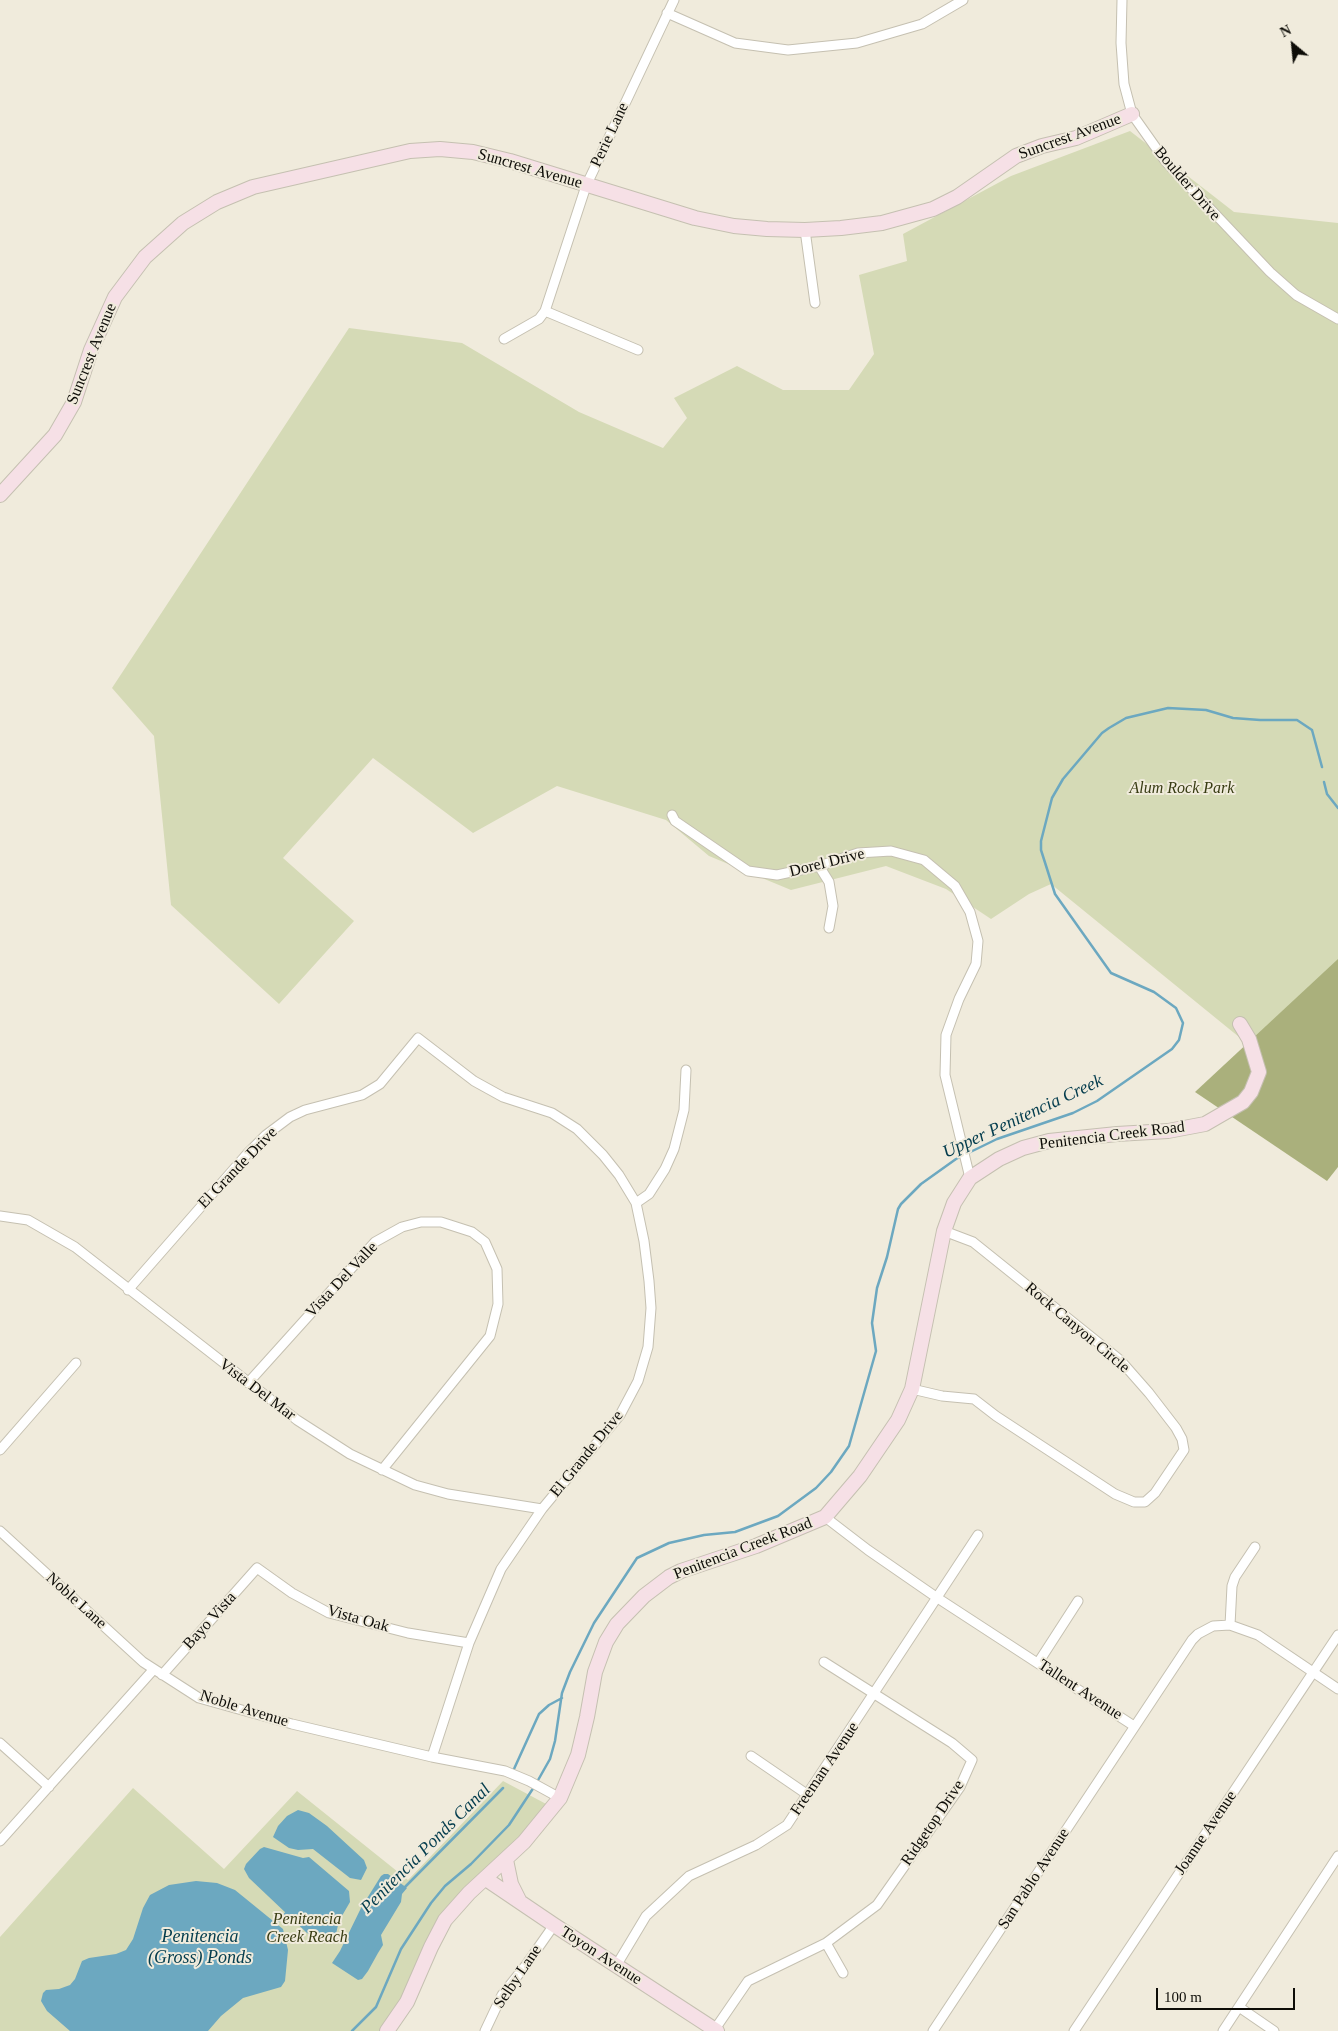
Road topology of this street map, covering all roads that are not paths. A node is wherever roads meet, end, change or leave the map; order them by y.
1 (674, 0) edge
2 (963, 0) edge
3 (1122, 0) edge
4 (667, 14) junction
5 (1132, 114) junction
6 (586, 186) junction
7 (805, 230) junction
8 (815, 303) dead end
9 (545, 311) junction
10 (1338, 319) edge
11 (504, 339) dead end
12 (638, 350) dead end
13 (0, 495) edge
14 (672, 815) dead end
15 (819, 866) junction
16 (829, 928) dead end
17 (1240, 1024) dead end
18 (686, 1070) dead end
19 (970, 1178) junction
20 (636, 1203) junction
21 (0, 1216) edge
22 (944, 1231) junction
23 (128, 1290) junction
24 (76, 1363) dead end
25 (248, 1383) junction
26 (912, 1389) junction
27 (0, 1450) edge
28 (382, 1470) junction
29 (542, 1509) junction
30 (825, 1517) junction
31 (0, 1531) edge
32 (978, 1535) dead end
33 (1255, 1547) dead end
34 (257, 1568) joint
35 (936, 1597) junction
36 (1078, 1601) dead end
37 (1230, 1625) junction
38 (1338, 1635) edge
39 (470, 1643) junction
40 (824, 1662) dead end
41 (1038, 1663) junction
42 (158, 1672) junction
43 (1314, 1673) junction
44 (1338, 1689) edge
45 (874, 1694) junction
46 (1134, 1726) junction
47 (0, 1743) edge
48 (751, 1756) dead end
49 (432, 1757) junction
50 (49, 1787) junction
51 (808, 1795) junction
52 (560, 1798) junction
53 (0, 1841) edge
54 (1338, 1856) edge
55 (506, 1860) junction
56 (486, 1879) junction
57 (521, 1903) junction
58 (554, 1925) junction
59 (826, 1943) junction
60 (616, 1966) junction
61 (843, 1973) dead end
62 (1239, 2007) junction
63 (716, 2030) edge
64 (387, 2031) edge
65 (485, 2031) edge
66 (933, 2031) edge
67 (1074, 2031) edge
68 (1223, 2031) edge
69 (1274, 2031) edge

1 - 4 street, Perie Lane
2 - 4 street
3 - 5 street, Boulder Drive
4 - 6 street, Perie Lane
5 - 7 street, Suncrest Avenue
5 - 10 street, Boulder Drive
6 - 7 street, Suncrest Avenue
6 - 9 street, Perie Lane
6 - 13 street, Suncrest Avenue
7 - 8 street
9 - 11 street
9 - 12 street
14 - 15 street, Dorel Drive
15 - 16 street
15 - 19 street, Dorel Drive
17 - 19 street, Penitencia Creek Road
18 - 20 street
19 - 22 street, Penitencia Creek Road
20 - 23 street, El Grande Drive
20 - 29 street, El Grande Drive
21 - 23 street, Vista Del Mar
22 - 26 street, Penitencia Creek Road
22 - 26 street, Rock Canyon Circle
23 - 25 street, Vista Del Mar
24 - 27 street
25 - 28 street, Vista Del Mar
25 - 28 street, Vista Del Valle
26 - 30 street, Penitencia Creek Road
28 - 29 street, Vista Del Mar
29 - 39 street, El Grande Drive
30 - 35 street, Tallent Avenue
30 - 52 street, Penitencia Creek Road
31 - 42 street, Noble Lane
32 - 35 street, Freeman Avenue
33 - 37 street
34 - 39 street, Vista Oak
34 - 42 street, Bayo Vista
35 - 41 street, Tallent Avenue
35 - 45 street, Freeman Avenue
36 - 41 street
37 - 43 street
37 - 46 street, Tallent Avenue
38 - 43 street, Joanne Avenue
39 - 49 street, El Grande Drive
40 - 45 street
41 - 46 street, Tallent Avenue
42 - 49 street, Noble Avenue
42 - 50 street
43 - 44 street
43 - 67 street, Joanne Avenue
45 - 51 street, Freeman Avenue
45 - 59 street, Ridgetop Drive
46 - 66 street, San Pablo Avenue
47 - 50 street
48 - 51 street
49 - 52 street, Noble Avenue
50 - 53 street
51 - 60 street, Freeman Avenue
52 - 55 street, Penitencia Creek Road
54 - 62 street
55 - 56 street, Penitencia Creek Road
55 - 57 street
56 - 57 street, Toyon Avenue
56 - 64 street, Penitencia Creek Road
57 - 58 street, Toyon Avenue
58 - 60 street, Toyon Avenue
58 - 65 street, Selby Lane
59 - 61 street
59 - 63 street, Ridgetop Drive
60 - 63 street, Toyon Avenue
62 - 68 street
62 - 69 street

